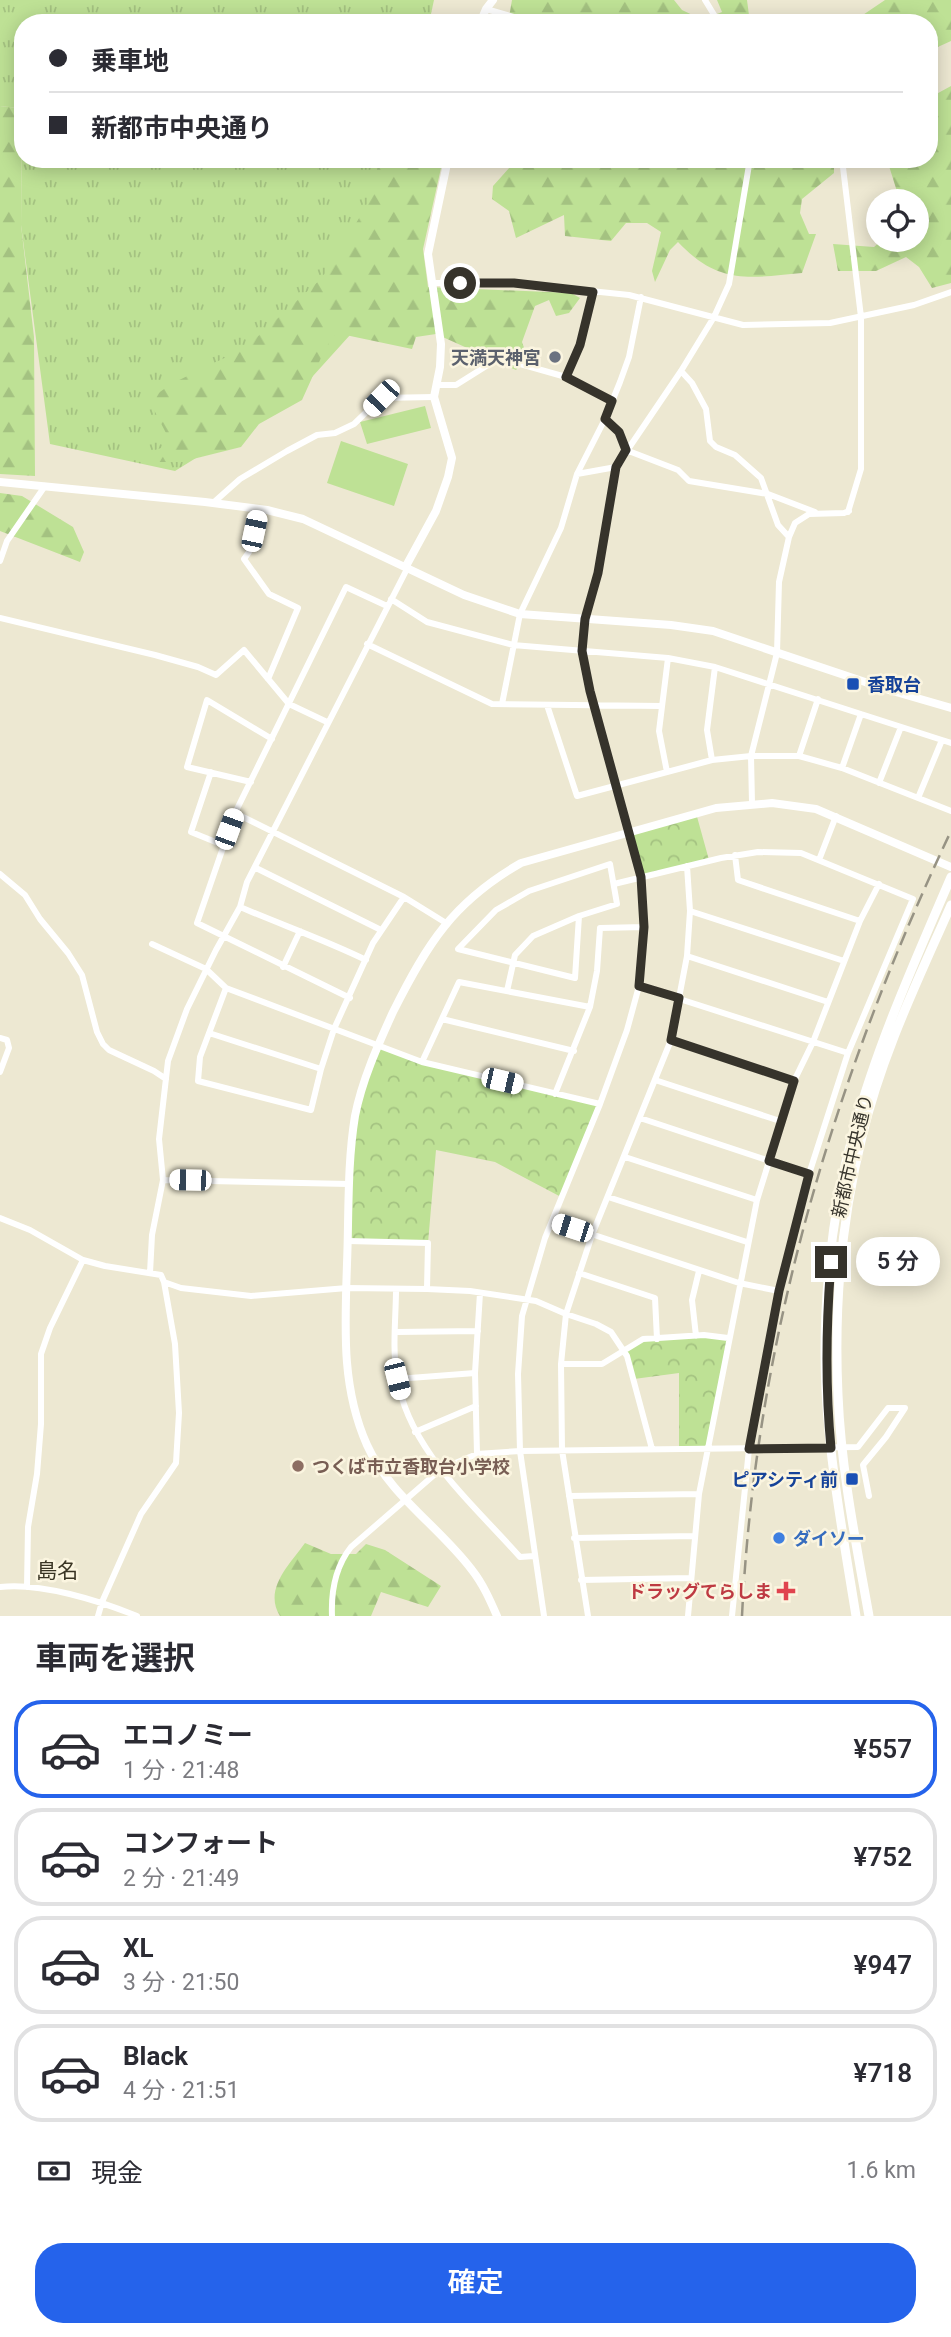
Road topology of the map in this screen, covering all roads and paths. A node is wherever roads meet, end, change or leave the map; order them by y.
1 (493, 0) edge
2 (486, 9) junction
3 (484, 14) edge
4 (504, 14) edge
5 (446, 168) edge
6 (748, 168) edge
7 (843, 168) edge
8 (433, 283) junction
9 (593, 292) junction
10 (951, 292) edge
11 (641, 297) junction
12 (714, 317) junction
13 (861, 317) junction
14 (681, 371) junction
15 (566, 377) junction
16 (436, 385) junction
17 (434, 397) junction
18 (612, 401) junction
19 (605, 419) junction
20 (626, 450) junction
21 (616, 467) junction
22 (576, 474) junction
23 (0, 482) edge
24 (45, 486) junction
25 (768, 494) junction
26 (213, 503) junction
27 (258, 509) junction
28 (817, 514) junction
29 (789, 537) junction
30 (0, 561) edge
31 (407, 567) junction
32 (389, 603) junction
33 (520, 614) junction
34 (0, 618) edge
35 (585, 619) junction
36 (367, 644) junction
37 (513, 645) junction
38 (582, 651) junction
39 (777, 653) junction
40 (668, 658) junction
41 (715, 667) junction
42 (268, 679) junction
43 (769, 685) junction
44 (818, 699) junction
45 (289, 704) junction
46 (502, 704) junction
47 (547, 705) junction
48 (594, 705) junction
49 (661, 706) junction
50 (951, 708) edge
51 (861, 714) junction
52 (327, 722) junction
53 (901, 727) junction
54 (272, 739) junction
55 (942, 740) junction
56 (951, 743) edge
57 (751, 756) junction
58 (799, 756) junction
59 (712, 760) junction
60 (842, 768) junction
61 (211, 772) junction
62 (667, 772) junction
63 (251, 782) junction
64 (879, 783) junction
65 (617, 785) junction
66 (918, 798) junction
67 (752, 803) junction
68 (951, 811) edge
69 (235, 813) junction
70 (836, 816) junction
71 (273, 831) junction
72 (628, 831) junction
73 (223, 845) junction
74 (735, 855) junction
75 (819, 860) junction
76 (687, 866) junction
77 (951, 867) edge
78 (256, 868) junction
79 (0, 874) edge
80 (641, 877) junction
81 (951, 877) edge
82 (614, 884) junction
83 (879, 884) junction
84 (404, 897) junction
85 (951, 905) edge
86 (240, 907) junction
87 (690, 911) junction
88 (579, 916) junction
89 (860, 921) junction
90 (446, 923) junction
91 (644, 927) junction
92 (381, 930) junction
93 (300, 931) junction
94 (225, 936) junction
95 (152, 944) dead end
96 (687, 956) junction
97 (366, 960) junction
98 (844, 961) junction
99 (513, 964) junction
100 (283, 967) junction
101 (206, 969) junction
102 (639, 986) junction
103 (226, 988) junction
104 (507, 991) junction
105 (350, 998) junction
106 (679, 998) junction
107 (828, 1002) junction
108 (590, 1007) junction
109 (442, 1019) junction
110 (334, 1029) junction
111 (209, 1033) junction
112 (0, 1038) edge
113 (671, 1040) junction
114 (813, 1042) junction
115 (378, 1044) junction
116 (573, 1051) junction
117 (848, 1053) junction
118 (422, 1062) junction
119 (321, 1069) junction
120 (0, 1072) edge
121 (166, 1079) junction
122 (655, 1080) junction
123 (794, 1081) junction
124 (555, 1094) junction
125 (600, 1104) junction
126 (640, 1118) junction
127 (780, 1121) junction
128 (625, 1157) junction
129 (769, 1161) junction
130 (809, 1174) junction
131 (163, 1180) junction
132 (349, 1184) junction
133 (608, 1197) junction
134 (757, 1200) junction
135 (0, 1218) edge
136 (552, 1222) junction
137 (593, 1235) junction
138 (348, 1241) junction
139 (747, 1242) junction
140 (83, 1260) junction
141 (699, 1270) junction
142 (150, 1273) junction
143 (579, 1273) junction
144 (164, 1282) junction
145 (739, 1283) junction
146 (346, 1288) junction
147 (396, 1289) junction
148 (427, 1289) junction
149 (779, 1291) junction
150 (480, 1293) junction
151 (527, 1298) junction
152 (566, 1314) junction
153 (478, 1331) junction
154 (396, 1332) junction
155 (696, 1336) junction
156 (728, 1338) junction
157 (657, 1339) junction
158 (624, 1350) junction
159 (561, 1364) junction
160 (475, 1373) junction
161 (397, 1379) junction
162 (476, 1406) junction
163 (415, 1432) junction
164 (842, 1447) junction
165 (831, 1448) junction
166 (652, 1449) junction
167 (708, 1449) junction
168 (749, 1449) junction
169 (562, 1450) junction
170 (520, 1451) junction
171 (477, 1454) junction
172 (441, 1469) junction
173 (699, 1494) junction
174 (569, 1496) junction
175 (869, 1496) dead end
176 (407, 1501) junction
177 (695, 1536) junction
178 (574, 1538) junction
179 (534, 1556) junction
180 (691, 1578) junction
181 (581, 1580) junction
182 (0, 1587) edge
183 (27, 1587) junction
184 (102, 1602) junction
185 (98, 1616) edge
186 (137, 1616) edge
187 (332, 1616) edge
188 (497, 1616) edge
189 (544, 1616) edge
190 (588, 1616) edge
191 (688, 1616) edge
192 (732, 1616) edge
193 (856, 1616) edge
194 (869, 1616) edge

1 - 2 street
2 - 3 street
2 - 4 street
5 - 8 street
6 - 12 street
7 - 13 street
8 - 9 street
8 - 16 street
9 - 11 street
9 - 15 street
10 - 13 street
11 - 12 street
11 - 18 street
12 - 13 street
12 - 14 street
13 - 28 street
14 - 20 street
14 - 25 street
15 - 16 street
15 - 18 street
16 - 17 street
17 - 26 street
17 - 31 street
18 - 19 street
19 - 20 street
19 - 22 street
20 - 21 street
20 - 25 street
21 - 22 street
21 - 35 street
22 - 33 street
23 - 24 street
24 - 26 street
24 - 30 street
25 - 28 street
25 - 29 street
26 - 27 street
27 - 31 street
27 - 42 street
28 - 29 street
29 - 39 street
31 - 32 street
31 - 33 street
32 - 36 street
32 - 37 street
32 - 45 street
33 - 35 street
33 - 37 street
34 - 42 street
35 - 38 street
35 - 39 street
36 - 46 street
36 - 52 street
37 - 38 street
37 - 46 street
38 - 40 street
38 - 48 street
39 - 43 street
39 - 50 street
40 - 41 street
40 - 49 street
41 - 43 street
41 - 59 street
42 - 45 street
43 - 44 street
43 - 57 street
44 - 51 street
44 - 58 street
45 - 52 street
45 - 54 street
46 - 47 street
47 - 48 street
47 - 65 street
48 - 49 street
48 - 65 street
49 - 62 street
51 - 53 street
51 - 60 street
52 - 71 street
53 - 55 street
53 - 64 street
54 - 61 street
54 - 63 street
55 - 56 street
55 - 66 street
57 - 58 street
57 - 59 street
57 - 67 street
58 - 60 street
59 - 62 street
60 - 64 street
61 - 63 street
61 - 73 street
62 - 65 street
63 - 69 street
64 - 66 street
65 - 72 street
66 - 68 street
67 - 70 street
67 - 72 street
69 - 71 street
69 - 73 street
70 - 75 street
70 - 77 street
71 - 78 street
71 - 84 street
72 - 80 street
72 - 90 street
73 - 94 street
74 - 75 street
74 - 76 street
74 - 89 street
75 - 83 street
76 - 80 street
76 - 87 street
78 - 86 street
78 - 92 street
79 - 121 street
80 - 82 street
80 - 91 street
81 - 165 main road, 新都市中央通り
82 - 88 street
82 - 99 street
83 - 89 street
83 - 117 street
84 - 90 street
84 - 92 street
85 - 164 main road, 新都市中央通り
86 - 93 street
86 - 94 street
87 - 96 street
87 - 98 street
88 - 99 street
88 - 99 street
89 - 98 street
90 - 115 street
91 - 102 street
91 - 108 street
92 - 97 street
93 - 97 street
93 - 100 street
94 - 100 street
94 - 101 street
95 - 101 street
96 - 106 street
96 - 107 street
97 - 105 street
98 - 107 street
99 - 104 street
100 - 105 street
101 - 103 street
101 - 121 street
102 - 106 street
102 - 125 street
103 - 110 street
103 - 111 street
104 - 108 street
104 - 109 street
105 - 110 street
106 - 113 street
106 - 114 street
107 - 114 street
108 - 116 street
109 - 116 street
109 - 118 street
110 - 115 street
110 - 119 street
111 - 119 street
111 - 119 street
112 - 120 street
113 - 122 street
113 - 123 street
114 - 117 street
114 - 123 street
115 - 118 street
115 - 132 street
116 - 124 street
117 - 130 street
118 - 124 street
121 - 131 street
122 - 126 street
122 - 127 street
123 - 127 street
124 - 125 street
125 - 136 street
126 - 128 street
126 - 129 street
127 - 129 street
128 - 133 street
128 - 134 street
129 - 130 street
129 - 134 street
130 - 149 street
131 - 132 street
131 - 142 street
132 - 138 street
133 - 137 street
133 - 139 street
134 - 139 street
135 - 140 street
136 - 137 street
136 - 151 street
137 - 141 street
137 - 143 street
138 - 146 street
138 - 148 street
139 - 145 street
140 - 142 street
140 - 183 street
141 - 145 street
141 - 155 street
142 - 144 street
143 - 152 street
143 - 157 street
144 - 146 street
144 - 184 street
145 - 149 street
145 - 156 street
146 - 147 street
146 - 176 street
147 - 148 street
147 - 154 street
148 - 150 street
149 - 168 street
150 - 151 street
150 - 153 street
151 - 152 street
151 - 170 street
152 - 158 street
152 - 159 street
153 - 154 street
153 - 160 street
154 - 161 street
155 - 156 street
155 - 157 street
156 - 167 street
157 - 158 street
158 - 159 street
158 - 166 street
159 - 169 street
160 - 161 street
160 - 162 street
161 - 163 street
162 - 163 street
162 - 171 street
163 - 172 street
164 - 165 street
164 - 175 street
164 - 194 main road, 新都市中央通り
165 - 168 street
165 - 193 main road, 新都市中央通り
166 - 167 street
166 - 169 street
167 - 168 street
167 - 173 street
168 - 192 street
169 - 170 street
169 - 174 street
170 - 171 street
170 - 179 street
171 - 172 street
172 - 176 street
172 - 179 street
173 - 174 street
173 - 177 street
174 - 178 street
176 - 187 street
176 - 188 street
177 - 178 street
177 - 180 street
178 - 181 street
179 - 189 street
180 - 181 street
180 - 191 street
181 - 190 street
182 - 183 street
183 - 184 street
184 - 185 street
184 - 186 street

